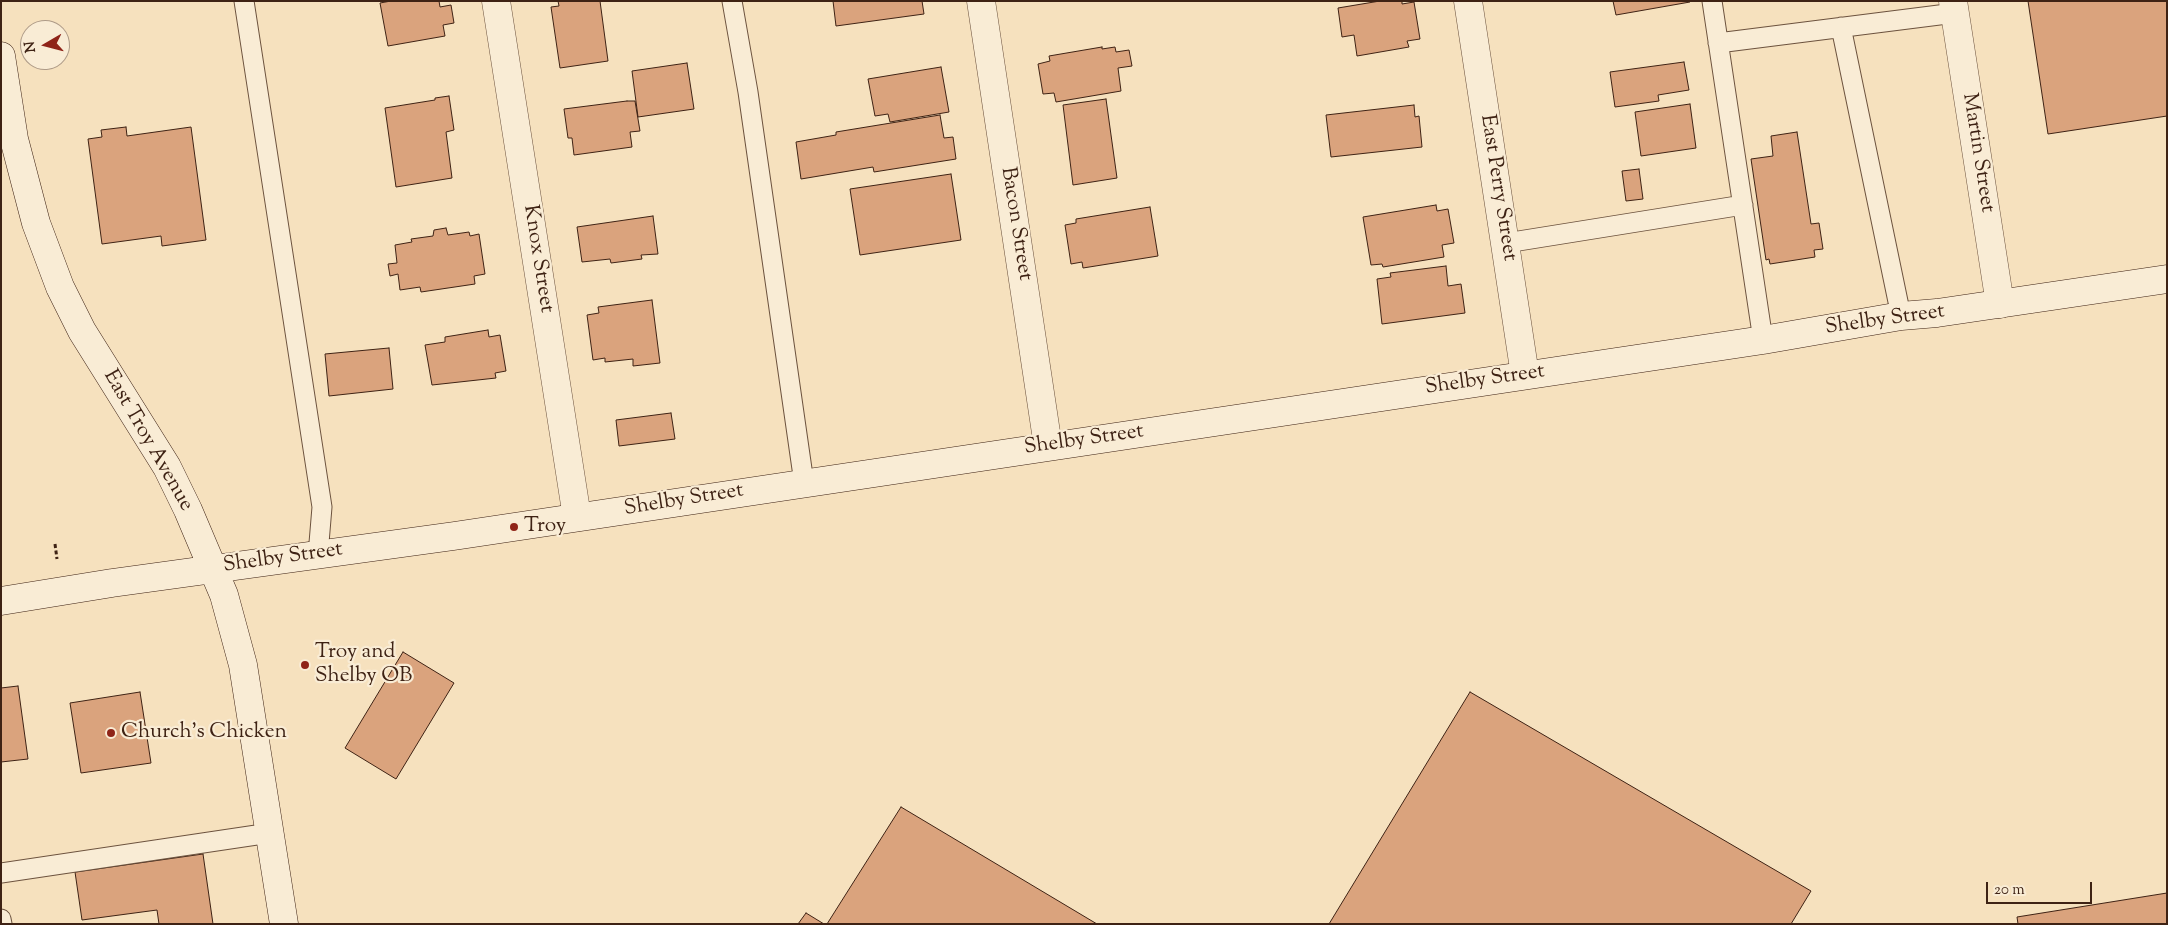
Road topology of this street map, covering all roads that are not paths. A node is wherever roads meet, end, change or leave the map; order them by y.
1 (244, 1) edge
2 (496, 1) edge
3 (732, 1) edge
4 (981, 1) edge
5 (1468, 1) edge
6 (1712, 1) edge
7 (1954, 7) edge
8 (1841, 27) junction
9 (1718, 43) junction
10 (1, 56) edge
11 (1743, 205) junction
12 (1506, 243) junction
13 (2167, 279) edge
14 (2000, 304) junction
15 (1900, 316) junction
16 (1763, 340) junction
17 (1525, 375) junction
18 (1048, 446) junction
19 (804, 483) junction
20 (577, 517) junction
21 (318, 554) junction
22 (214, 569) junction
23 (1, 601) edge
24 (270, 833) junction
25 (1, 873) edge
26 (1, 919) edge
27 (2, 924) edge
28 (284, 924) edge

1 - 21 lane
2 - 20 main road, Knox Street
3 - 19 lane
4 - 18 main road, Bacon Street
5 - 12 main road, East Perry Street
6 - 9 lane
7 - 8 lane
7 - 14 main road, Martin Street
8 - 9 lane
8 - 15 lane
9 - 11 lane
10 - 22 main road, East Troy Avenue
11 - 12 lane
11 - 16 lane
12 - 17 main road, East Perry Street
13 - 14 main road, Shelby Street
14 - 15 main road, Shelby Street
15 - 16 main road, Shelby Street
16 - 17 main road, Shelby Street
17 - 18 main road, Shelby Street
18 - 19 main road, Shelby Street
19 - 20 main road, Shelby Street
20 - 21 main road, Shelby Street
21 - 22 main road, Shelby Street
22 - 23 main road, Shelby Street
22 - 24 main road, East Troy Avenue
24 - 25 lane
24 - 28 main road, East Troy Avenue
26 - 27 lane

